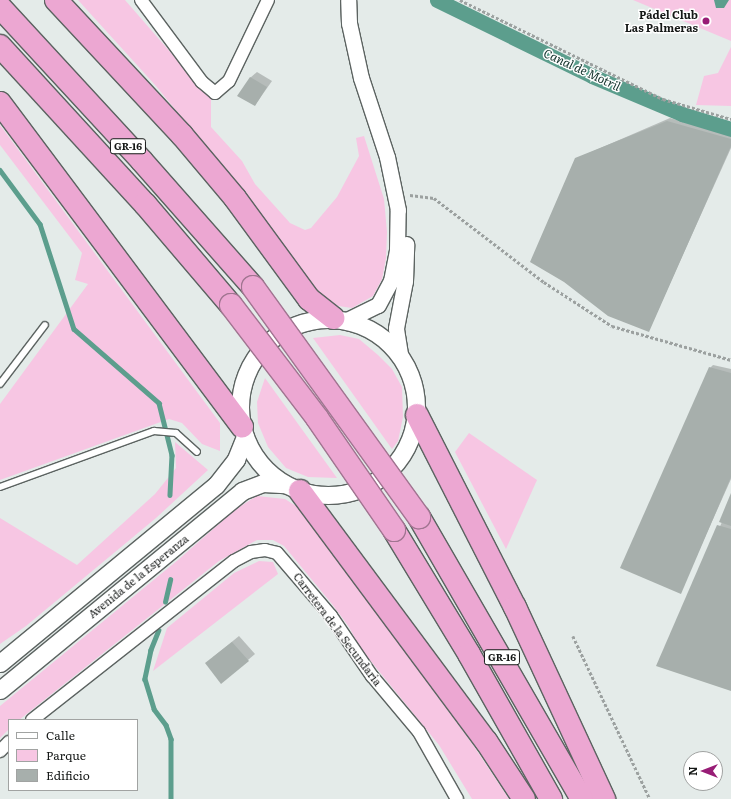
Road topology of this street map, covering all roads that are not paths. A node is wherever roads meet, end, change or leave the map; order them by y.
1 (56, 0) edge
2 (141, 0) edge
3 (268, 0) edge
4 (348, 0) edge
5 (0, 8) edge
6 (0, 46) edge
7 (0, 103) edge
8 (398, 210) junction
9 (340, 319) junction
10 (45, 325) dead end
11 (400, 354) junction
12 (0, 384) edge
13 (417, 415) junction
14 (244, 432) junction
15 (197, 452) dead end
16 (0, 487) edge
17 (292, 488) junction
18 (0, 663) edge
19 (0, 690) edge
20 (33, 719) edge
21 (8, 743) edge
22 (0, 751) edge
23 (457, 799) edge
24 (524, 799) edge
25 (551, 799) edge
26 (582, 799) edge
27 (604, 799) edge

1 - 9 highway
2 - 3 street
4 - 8 street
5 - 26 highway, GR-16, bridge
6 - 25 highway, GR-16, bridge
7 - 14 highway
8 - 9 street
8 - 11 street
9 - 11 main road, Avenida de la Esperanza
9 - 14 main road
10 - 12 lane
11 - 13 main road, Avenida de la Esperanza
13 - 17 main road, Avenida de la Esperanza
13 - 27 highway
14 - 17 main road
14 - 18 main road, Avenida de la Esperanza
15 - 16 lane
17 - 19 main road, Avenida de la Esperanza
17 - 24 highway
20 - 23 street, Carretera de la Secundaria
21 - 22 street

